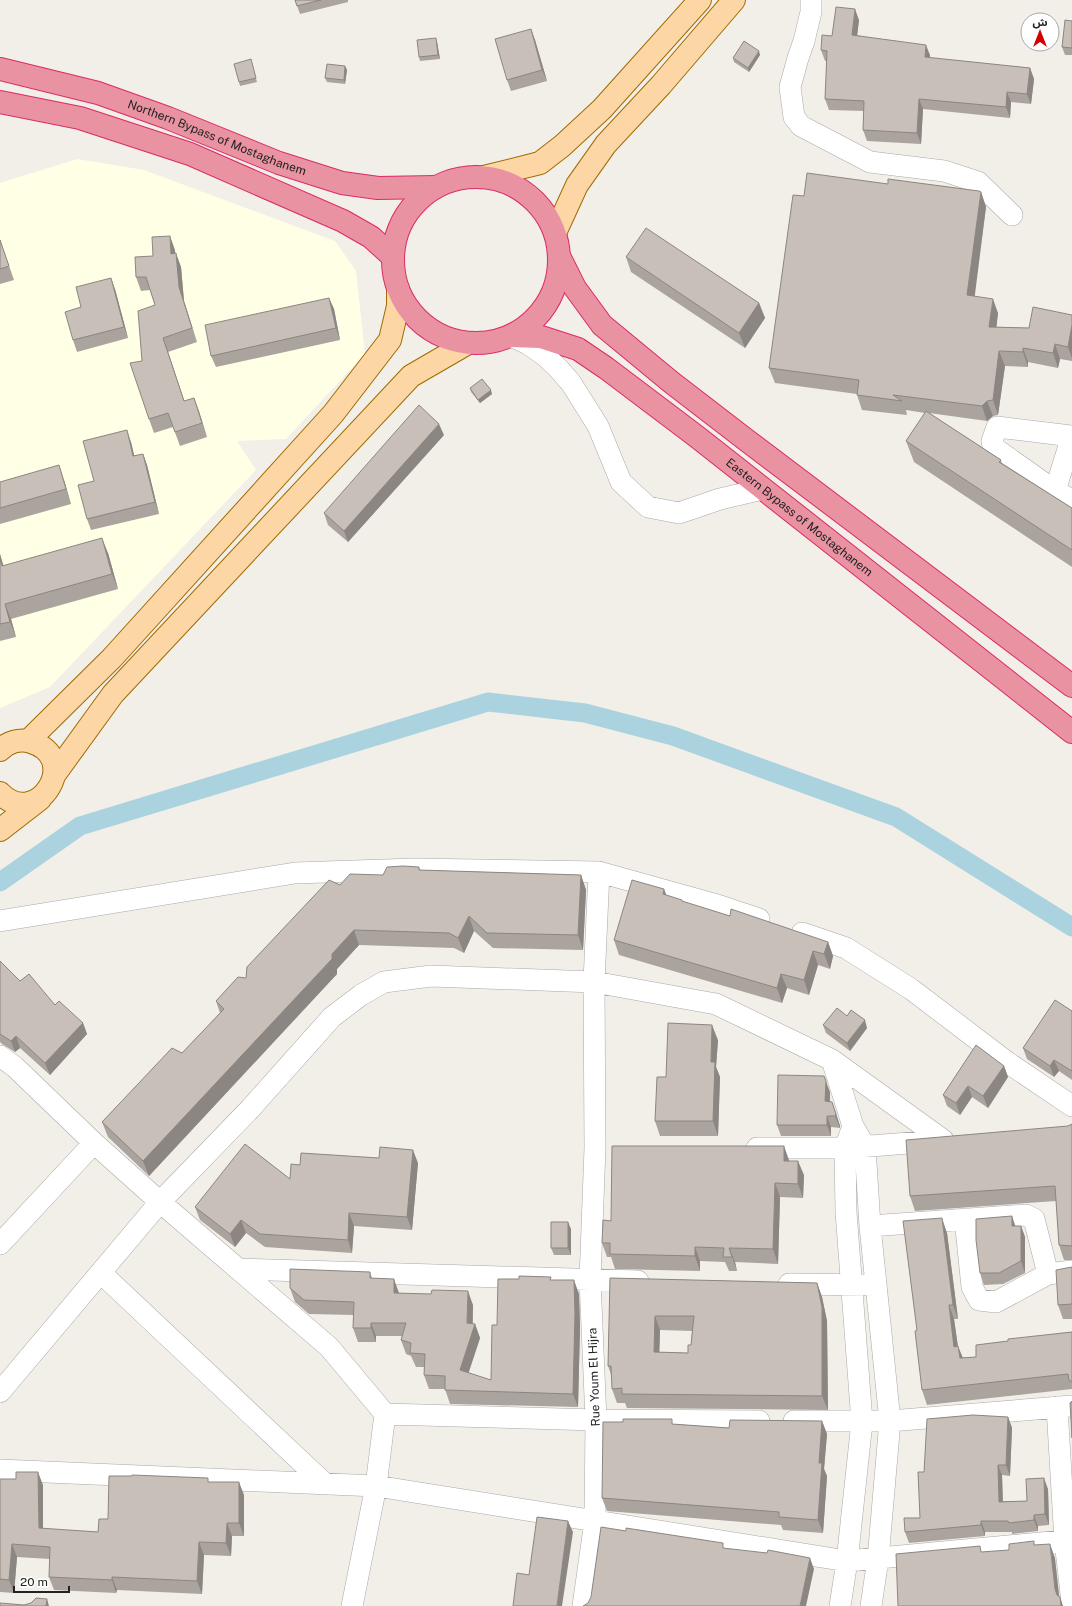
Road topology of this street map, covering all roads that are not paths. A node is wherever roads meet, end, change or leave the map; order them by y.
1 (700, 0) edge
2 (734, 0) edge
3 (811, 0) edge
4 (0, 69) edge
5 (0, 102) edge
6 (484, 177) junction
7 (436, 187) junction
8 (1012, 215) dead end
9 (554, 233) junction
10 (392, 256) junction
11 (559, 256) junction
12 (398, 289) junction
13 (511, 336) junction
14 (468, 343) junction
15 (1072, 436) edge
16 (763, 489) junction
17 (1064, 496) edge
18 (1072, 686) edge
19 (1072, 732) edge
20 (9, 742) edge
21 (54, 774) junction
22 (1, 795) edge
23 (41, 798) junction
24 (0, 830) edge
25 (598, 872) junction
26 (0, 921) edge
27 (594, 982) junction
28 (0, 1056) edge
29 (832, 1060) junction
30 (1072, 1106) edge
31 (94, 1143) junction
32 (854, 1147) junction
33 (735, 1148) edge
34 (160, 1202) junction
35 (965, 1219) junction
36 (870, 1226) junction
37 (0, 1244) edge
38 (239, 1269) junction
39 (1072, 1271) edge
40 (101, 1273) junction
41 (1048, 1274) junction
42 (590, 1280) junction
43 (661, 1282) edge
44 (772, 1284) edge
45 (876, 1285) junction
46 (851, 1286) junction
47 (0, 1392) edge
48 (1065, 1406) edge
49 (385, 1414) junction
50 (596, 1420) junction
51 (890, 1421) junction
52 (862, 1422) junction
53 (0, 1470) edge
54 (324, 1484) junction
55 (376, 1486) junction
56 (594, 1521) junction
57 (1068, 1540) edge
58 (878, 1559) junction
59 (847, 1561) junction
60 (1072, 1602) edge
61 (352, 1606) edge
62 (583, 1606) edge
63 (840, 1606) edge
64 (871, 1606) edge

1 - 6 main road
2 - 9 main road
3 - 8 street
4 - 7 highway, Northern Bypass of Mostaghanem
5 - 10 highway, Northern Bypass of Mostaghanem
6 - 7 highway
6 - 9 highway
7 - 10 highway
9 - 11 highway
10 - 12 highway
11 - 13 highway
11 - 18 highway
12 - 14 highway
12 - 20 main road
13 - 14 highway
13 - 16 highway, Eastern Bypass of Mostaghanem
13 - 16 street
14 - 21 main road
15 - 17 street
15 - 17 street
16 - 19 highway, Eastern Bypass of Mostaghanem
20 - 21 main road
21 - 23 main road
22 - 23 main road
23 - 24 main road
25 - 26 street
25 - 27 street, Rue Youm El Hijra
25 - 30 street
27 - 29 street
27 - 34 street
27 - 42 street, Rue Youm El Hijra
28 - 31 street
29 - 32 street
29 - 32 street
31 - 34 street
31 - 37 street
32 - 33 street
32 - 36 street
32 - 46 street
34 - 38 street
34 - 40 street
35 - 36 street
35 - 41 street
35 - 41 street
36 - 45 street
38 - 42 street
38 - 49 street
39 - 41 street
40 - 47 street
40 - 54 street
42 - 43 street
42 - 50 street, Rue Youm El Hijra
44 - 46 street
45 - 46 street
45 - 51 street
46 - 52 street
48 - 51 street
48 - 57 street
49 - 50 street
49 - 55 street
50 - 52 street
50 - 56 street, Rue Youm El Hijra
51 - 52 street
51 - 58 street
52 - 59 street
53 - 54 street
54 - 55 street
55 - 56 street
55 - 61 street
56 - 59 street
56 - 62 street, Rue Youm El Hijra
57 - 58 street
57 - 60 street
58 - 59 street
58 - 64 street
59 - 63 street

